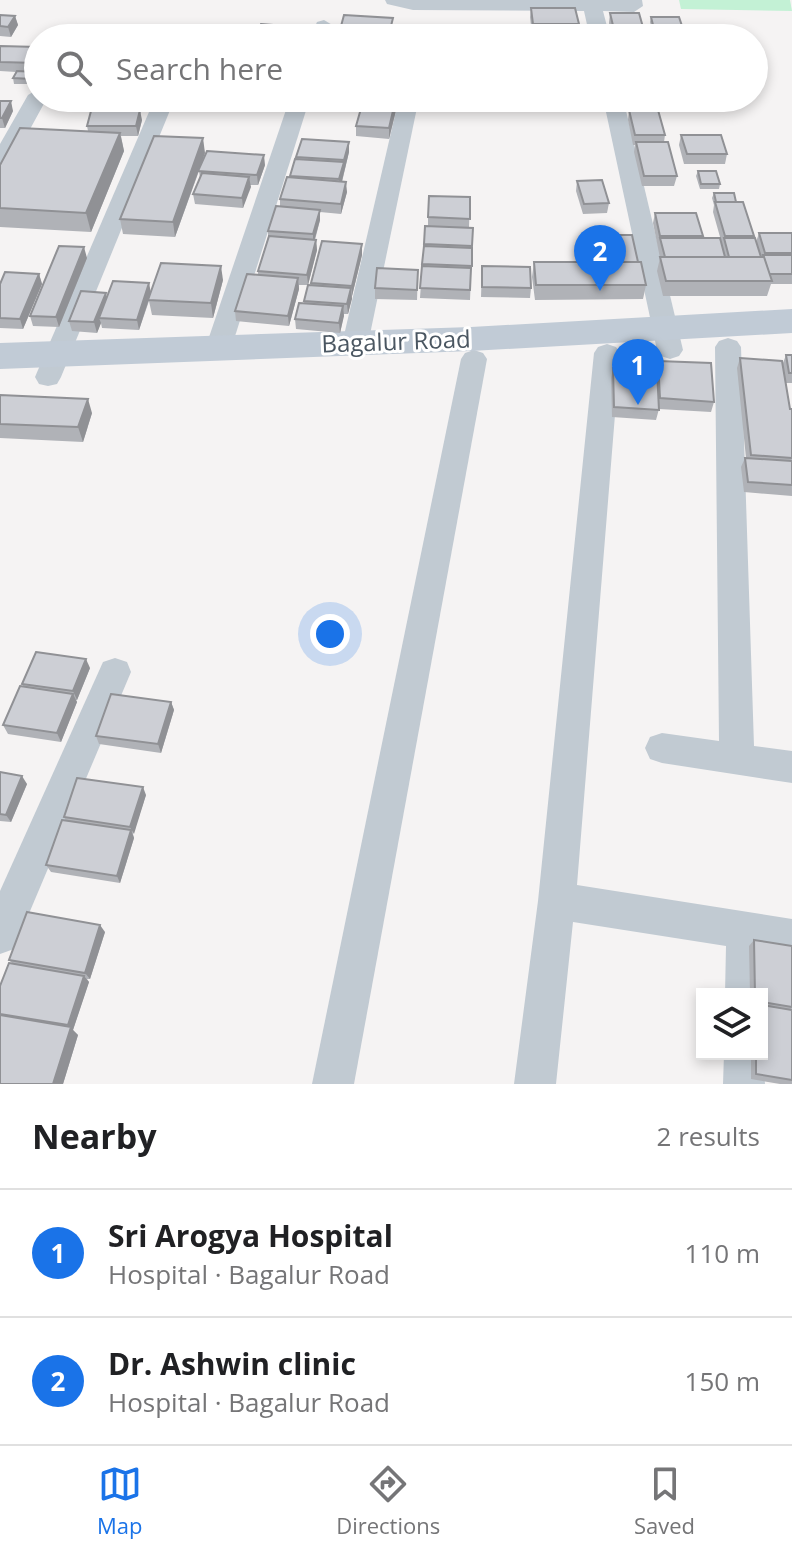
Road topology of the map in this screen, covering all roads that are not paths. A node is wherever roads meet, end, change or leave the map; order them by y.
1 (394, 0) edge
2 (633, 0) edge
3 (450, 2) edge
4 (549, 2) edge
5 (592, 5) junction
6 (597, 24) edge
7 (29, 112) edge
8 (159, 112) edge
9 (295, 112) edge
10 (406, 112) edge
11 (616, 112) edge
12 (0, 164) edge
13 (792, 321) edge
14 (666, 338) junction
15 (792, 343) edge
16 (355, 344) junction
17 (728, 347) junction
18 (218, 349) junction
19 (607, 353) junction
20 (0, 356) edge
21 (474, 359) junction
22 (52, 366) junction
23 (0, 379) edge
24 (115, 672) dead end
25 (662, 748) dead end
26 (737, 760) junction
27 (792, 767) edge
28 (557, 901) junction
29 (746, 930) junction
30 (0, 935) edge
31 (792, 938) edge
32 (745, 988) edge
33 (744, 1060) edge
34 (333, 1084) edge
35 (535, 1084) edge
36 (744, 1084) edge

1 - 3 street
2 - 5 street
3 - 4 street
4 - 5 street
5 - 6 street
7 - 12 street
8 - 22 street
9 - 18 street
10 - 16 street
11 - 14 street
13 - 14 main road, Bagalur Road
14 - 16 main road, Bagalur Road
14 - 17 main road, Bagalur Road
14 - 19 main road, Bagalur Road
15 - 17 main road, Bagalur Road
16 - 18 main road, Bagalur Road
17 - 26 street
18 - 22 main road, Bagalur Road
19 - 21 main road, Bagalur Road
19 - 28 street
20 - 22 main road, Bagalur Road
21 - 22 main road, Bagalur Road
21 - 34 street
22 - 23 main road, Bagalur Road
24 - 30 street
25 - 26 street
26 - 27 street
28 - 29 street
28 - 35 street
29 - 31 street
29 - 32 street
33 - 36 street

